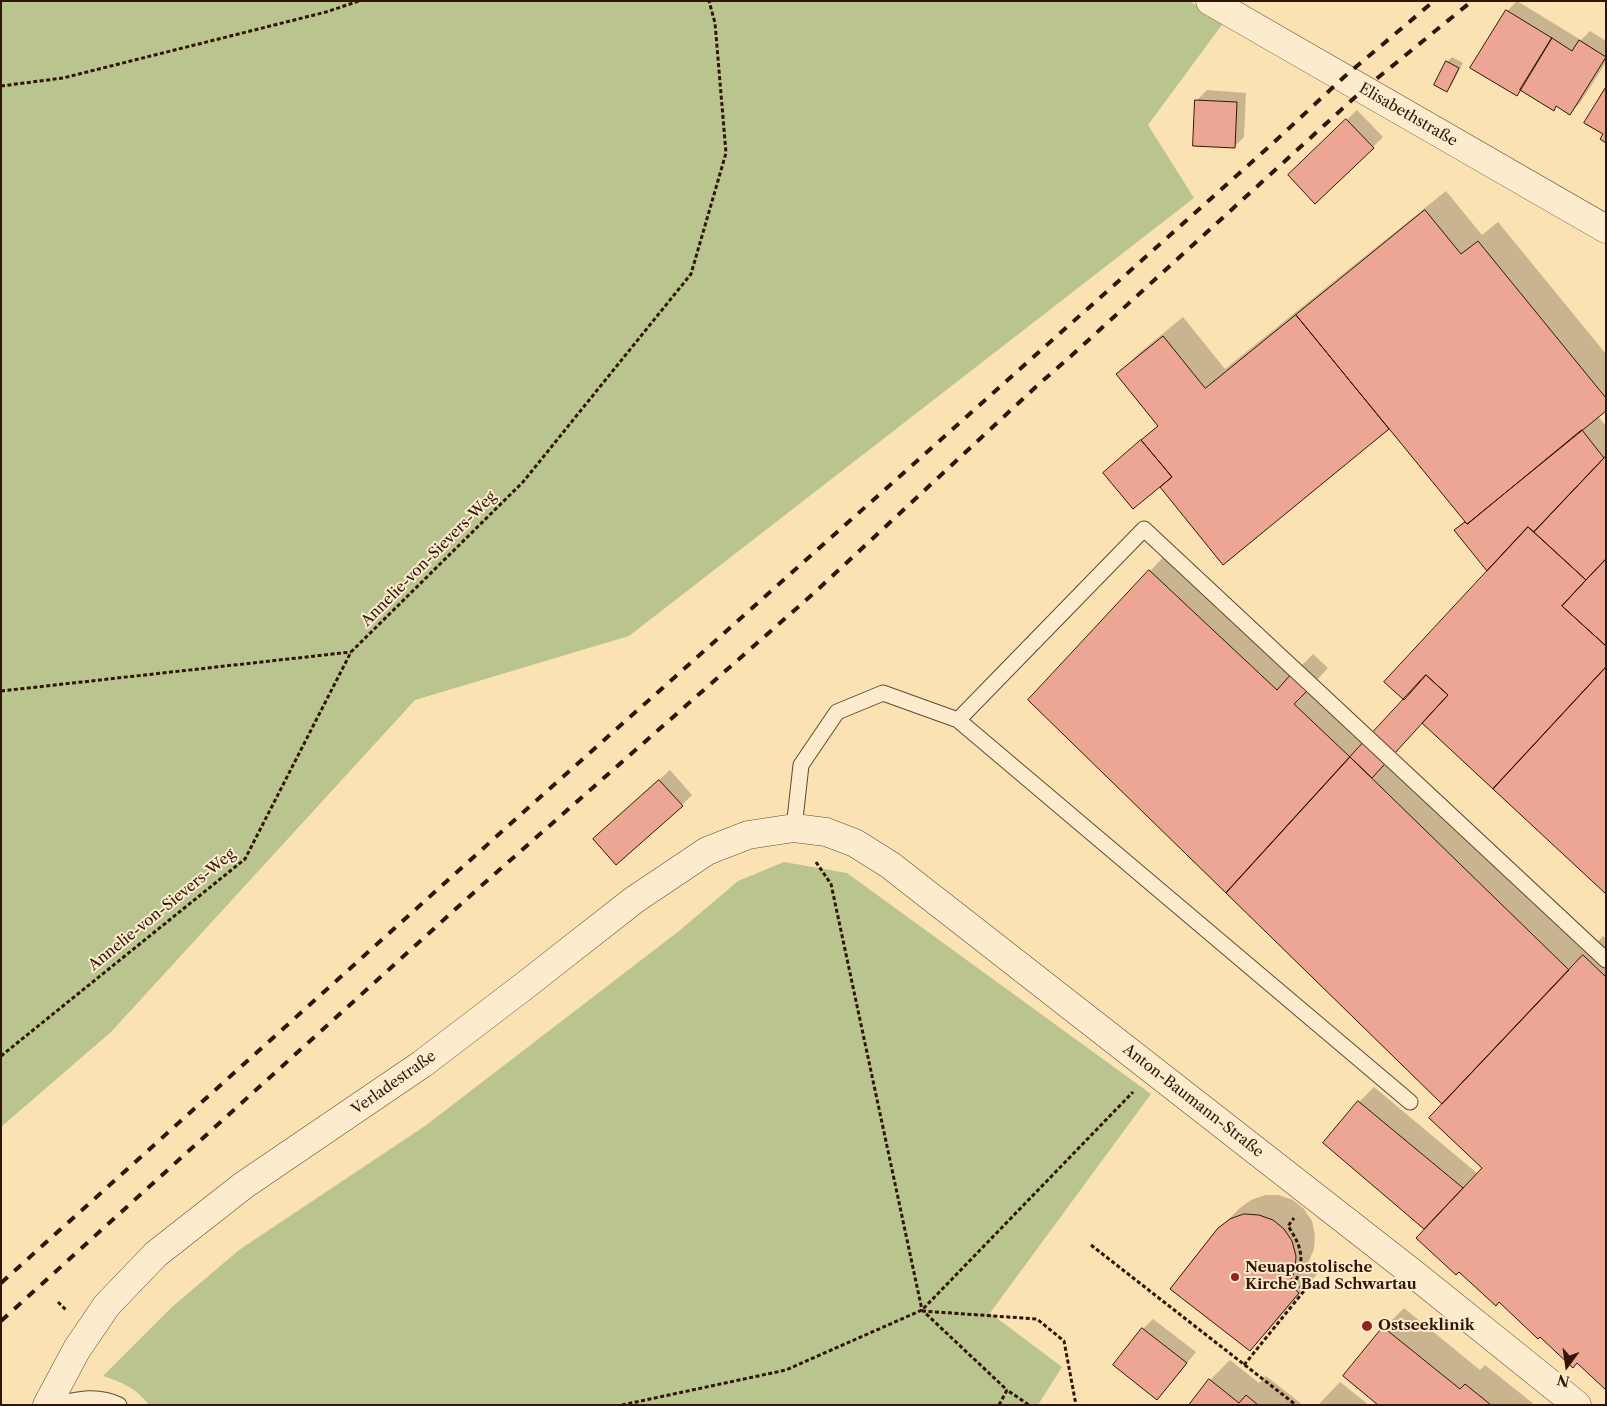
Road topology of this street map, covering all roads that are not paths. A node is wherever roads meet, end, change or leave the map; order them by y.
1 (1210, 1) edge
2 (1606, 229) edge
3 (958, 720) junction
4 (794, 828) junction
5 (1606, 960) edge
6 (1410, 1102) dead end
7 (47, 1405) edge
8 (53, 1405) edge
9 (119, 1405) edge
10 (1576, 1405) edge

1 - 2 street, Elisabethstraße
3 - 4 lane
3 - 5 lane
3 - 6 lane
4 - 7 street, Verladestraße
4 - 10 street, Anton-Baumann-Straße
8 - 9 lane

